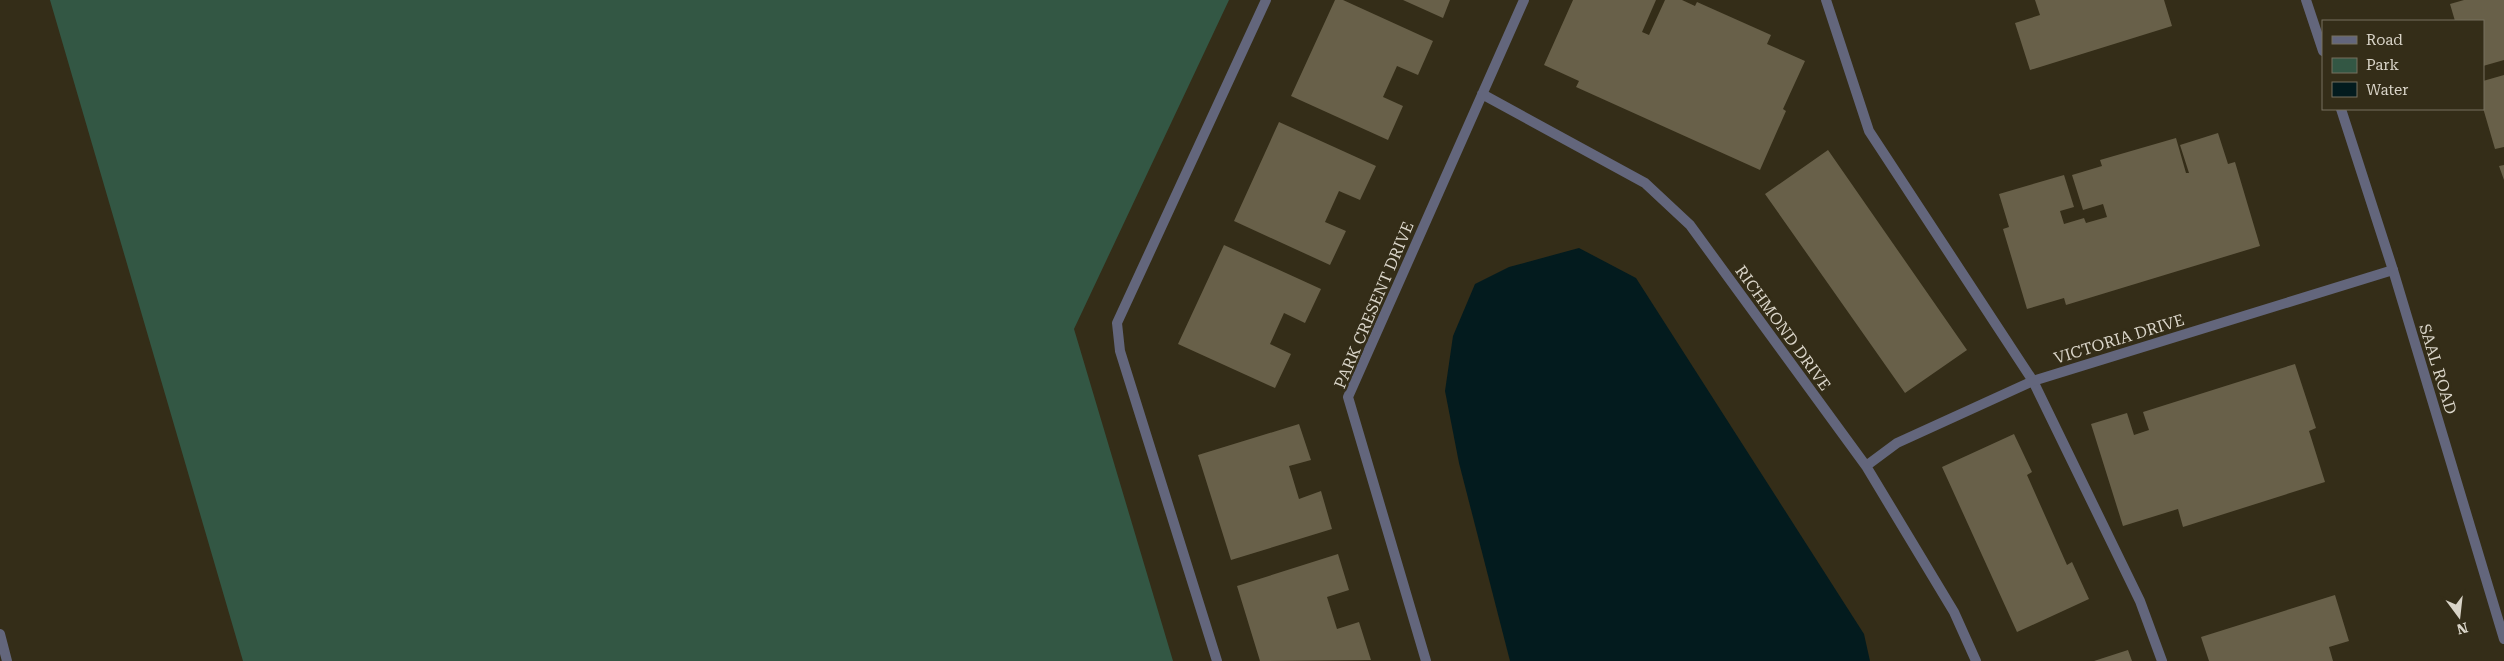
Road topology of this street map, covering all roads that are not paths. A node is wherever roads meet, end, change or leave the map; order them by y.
1 (1266, 0) edge
2 (1524, 0) edge
3 (1826, 0) edge
4 (2306, 0) edge
5 (2322, 48) edge
6 (1482, 94) junction
7 (2341, 110) edge
8 (2393, 270) junction
9 (2033, 381) junction
10 (1866, 466) junction
11 (0, 634) edge
12 (2504, 638) edge
13 (7, 661) edge
14 (1217, 661) edge
15 (1426, 661) edge
16 (1976, 661) edge
17 (2162, 661) edge

1 - 14 street
2 - 6 street, PARK CRESENT DRIVE
3 - 9 street
4 - 5 street
6 - 10 street, RICHMOND DRIVE
6 - 15 street, PARK CRESENT DRIVE
7 - 8 street, SAAL ROAD
8 - 9 street, VICTORIA DRIVE
8 - 12 street, SAAL ROAD
9 - 10 street, VICTORIA DRIVE
9 - 17 street
10 - 16 street, RICHMOND DRIVE
11 - 13 street

